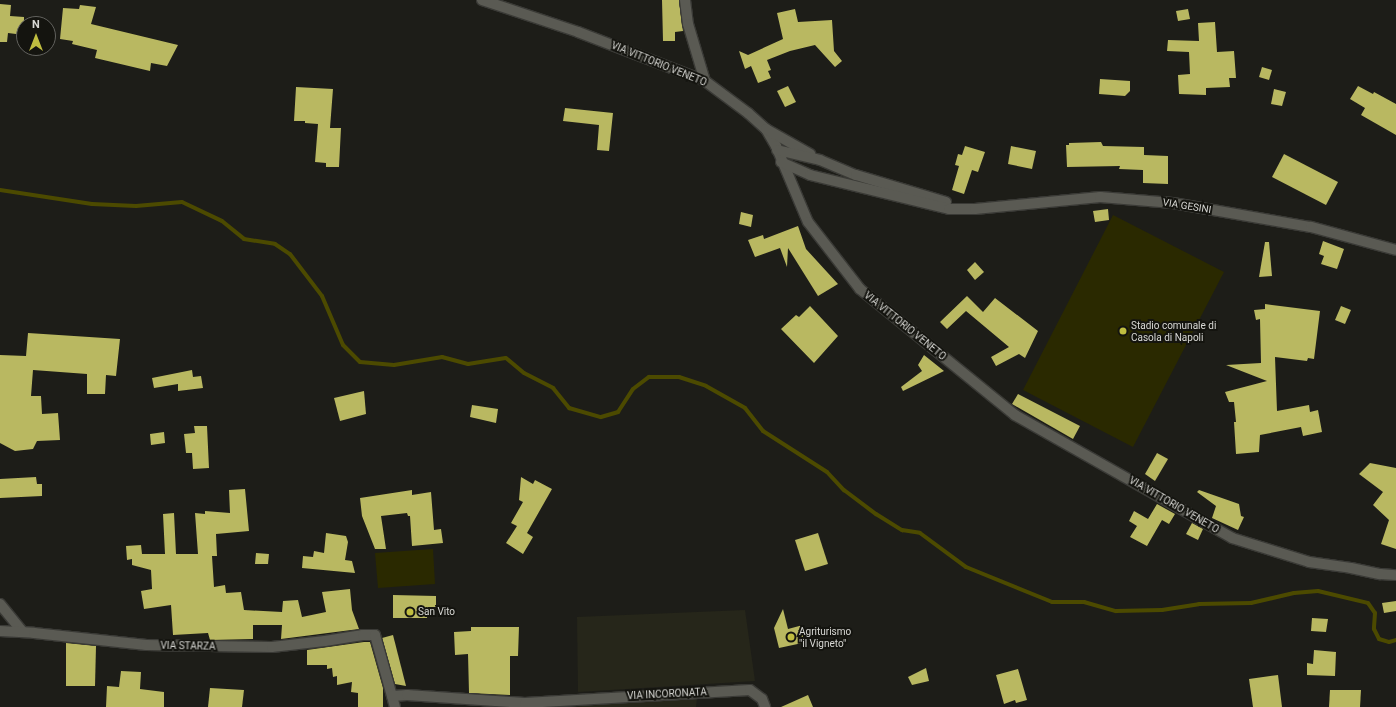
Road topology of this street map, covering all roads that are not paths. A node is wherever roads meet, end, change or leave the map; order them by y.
1 (482, 0) edge
2 (685, 0) edge
3 (705, 81) junction
4 (766, 129) junction
5 (777, 150) junction
6 (820, 160) junction
7 (781, 162) junction
8 (975, 208) junction
9 (1396, 250) edge
10 (1396, 575) edge
11 (0, 604) edge
12 (0, 631) edge
13 (23, 632) junction
14 (392, 696) junction
15 (394, 707) edge
16 (765, 707) edge

1 - 3 street, VIA VITTORIO VENETO
2 - 3 street
3 - 4 street, VIA VITTORIO VENETO
4 - 5 street, VIA VITTORIO VENETO
4 - 6 street
5 - 6 street
5 - 7 street, VIA VITTORIO VENETO
6 - 8 street
7 - 8 street, VIA GESINI
7 - 10 street, VIA VITTORIO VENETO
8 - 9 street, VIA GESINI
11 - 13 street
12 - 13 street, VIA STARZA
13 - 14 street, VIA STARZA
14 - 15 street
14 - 16 street, VIA INCORONATA

